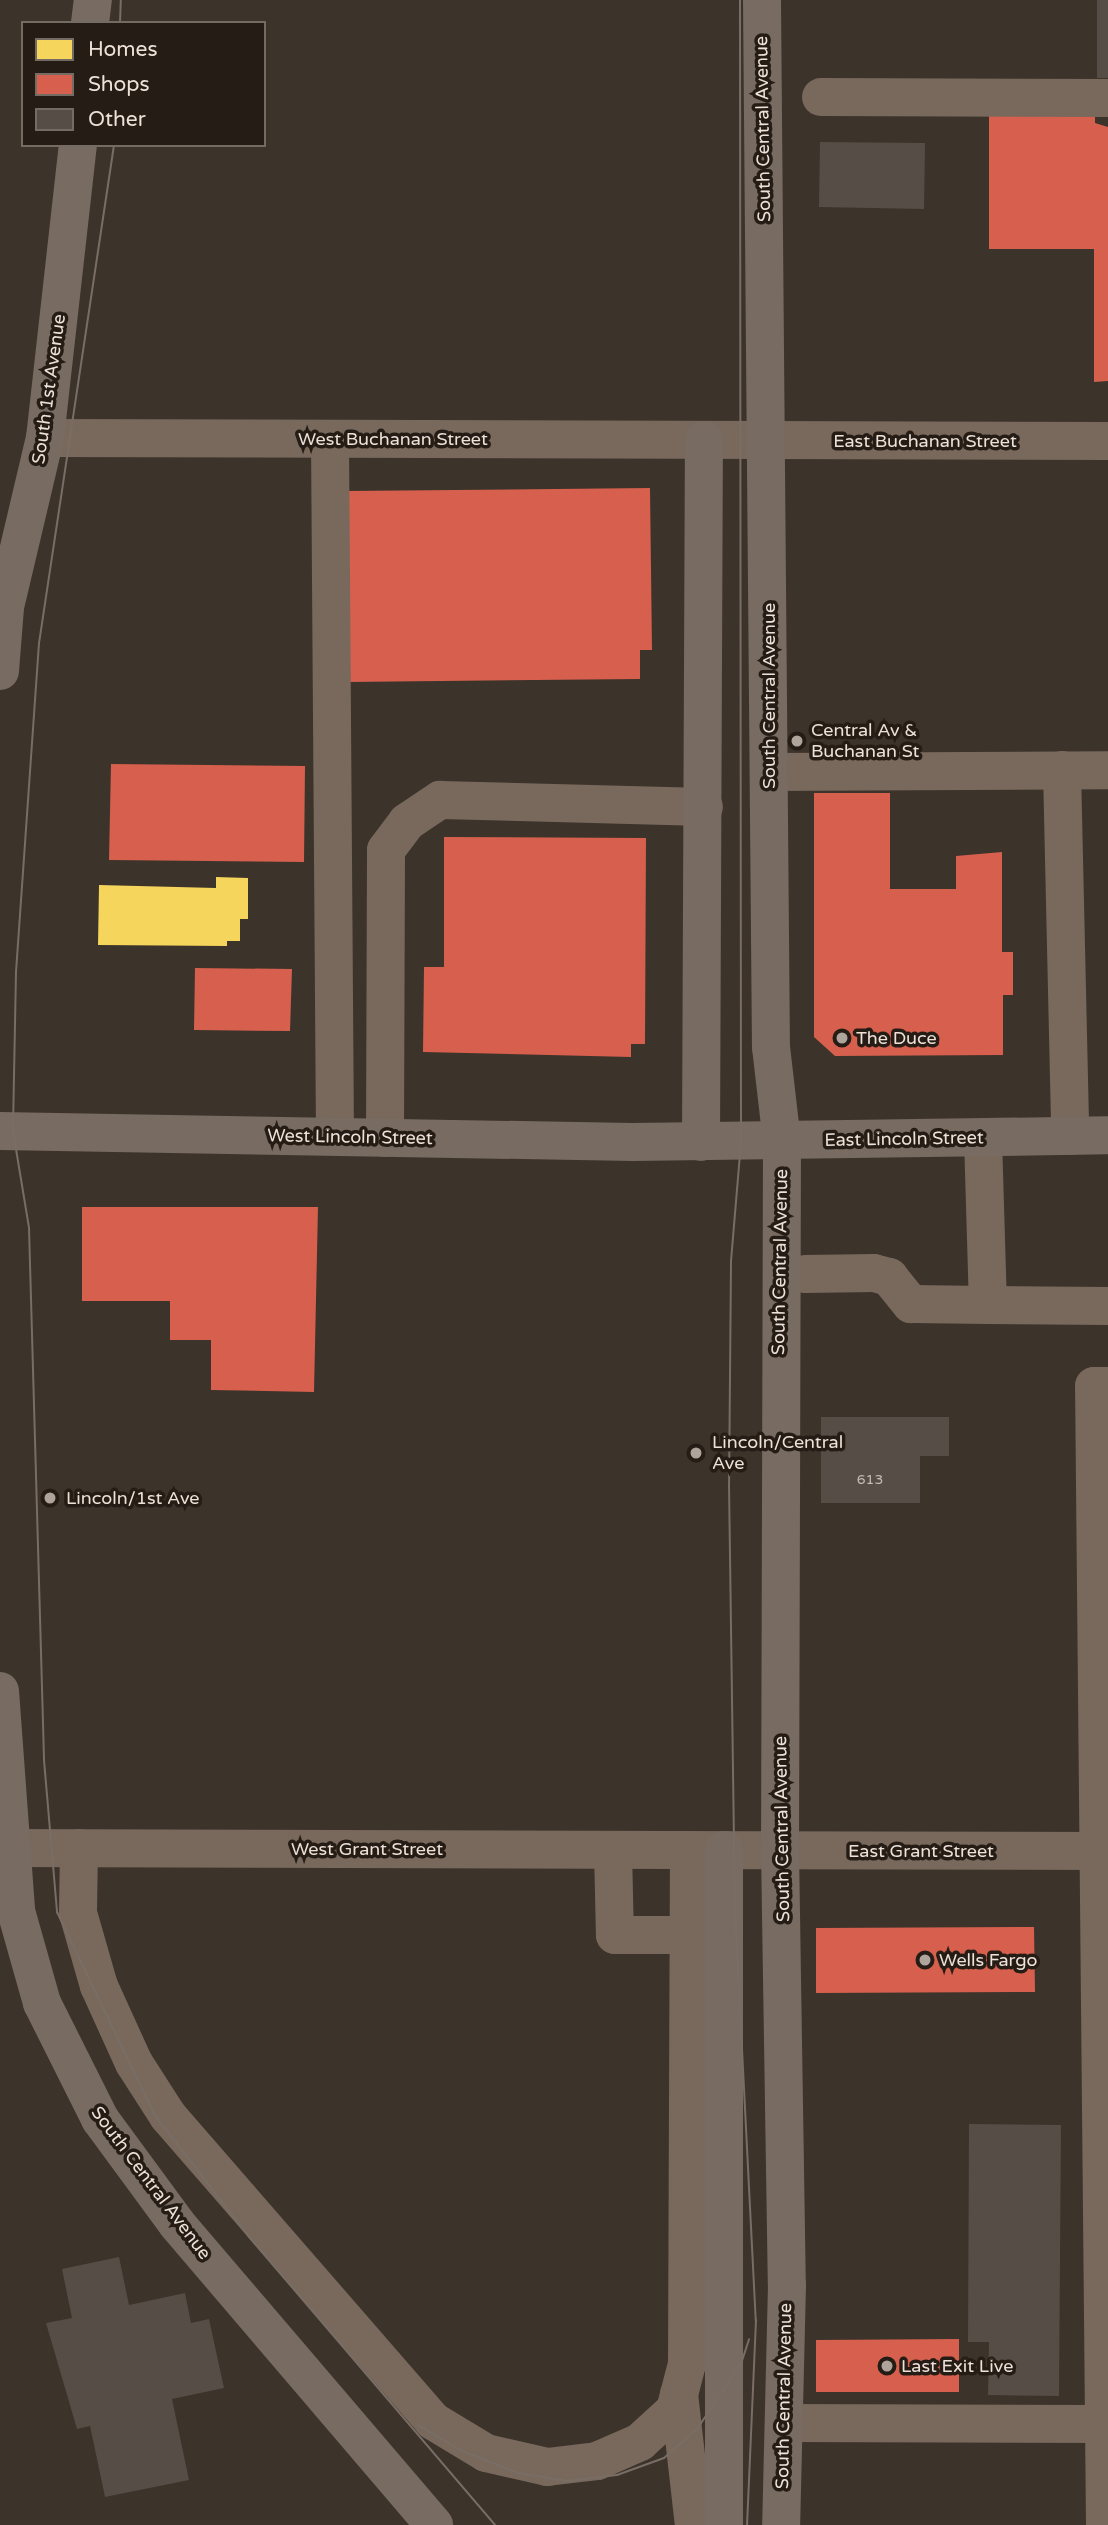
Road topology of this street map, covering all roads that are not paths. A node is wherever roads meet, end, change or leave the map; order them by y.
1 (93, 0) edge
2 (762, 0) edge
3 (90, 21) edge
4 (821, 97) dead end
5 (1108, 98) edge
6 (78, 147) edge
7 (44, 438) junction
8 (330, 439) junction
9 (704, 440) junction
10 (754, 441) junction
11 (1108, 441) edge
12 (0, 671) edge
13 (1062, 770) junction
14 (1108, 770) edge
15 (769, 772) junction
16 (704, 807) junction
17 (0, 1131) edge
18 (1108, 1135) edge
19 (335, 1136) junction
20 (1070, 1136) junction
21 (385, 1138) junction
22 (984, 1138) junction
23 (701, 1142) junction
24 (782, 1142) junction
25 (805, 1274) dead end
26 (988, 1306) junction
27 (1108, 1306) edge
28 (1108, 1386) edge
29 (0, 1690) edge
30 (4, 1848) edge
31 (79, 1848) junction
32 (613, 1850) junction
33 (716, 1850) junction
34 (780, 1850) junction
35 (1101, 1851) edge
36 (690, 1935) junction
37 (680, 2394) junction
38 (785, 2423) junction
39 (1104, 2424) junction
40 (434, 2525) edge
41 (694, 2525) edge
42 (724, 2525) edge
43 (781, 2525) edge
44 (1105, 2525) edge

1 - 3 main road
2 - 10 main road, South Central Avenue
4 - 5 street
6 - 7 main road, South 1st Avenue
7 - 8 street, West Buchanan Street
7 - 12 main road, South 1st Avenue
8 - 9 street, West Buchanan Street
8 - 19 street
9 - 10 street, West Buchanan Street
9 - 16 main road
10 - 11 street, East Buchanan Street
10 - 15 main road, South Central Avenue
13 - 14 street
13 - 15 street
13 - 20 street
15 - 24 main road, South Central Avenue
16 - 21 street
16 - 23 main road
17 - 19 main road, West Lincoln Street
18 - 20 main road, East Lincoln Street
19 - 21 main road, West Lincoln Street
20 - 22 main road, East Lincoln Street
21 - 23 main road, West Lincoln Street
22 - 24 main road, East Lincoln Street
22 - 26 street
23 - 24 main road, East Lincoln Street
24 - 34 main road, South Central Avenue
25 - 26 street
26 - 27 street
28 - 35 street
29 - 30 main road, South Central Avenue
30 - 31 street, West Grant Street
30 - 40 main road, South Central Avenue
31 - 32 street, West Grant Street
31 - 37 street
32 - 33 street, West Grant Street
32 - 36 street
33 - 34 street, East Grant Street
33 - 36 street
33 - 42 main road
34 - 35 street, East Grant Street
34 - 38 main road, South Central Avenue
35 - 39 street
36 - 37 street
37 - 41 street
38 - 39 street
38 - 43 main road, South Central Avenue
39 - 44 street

